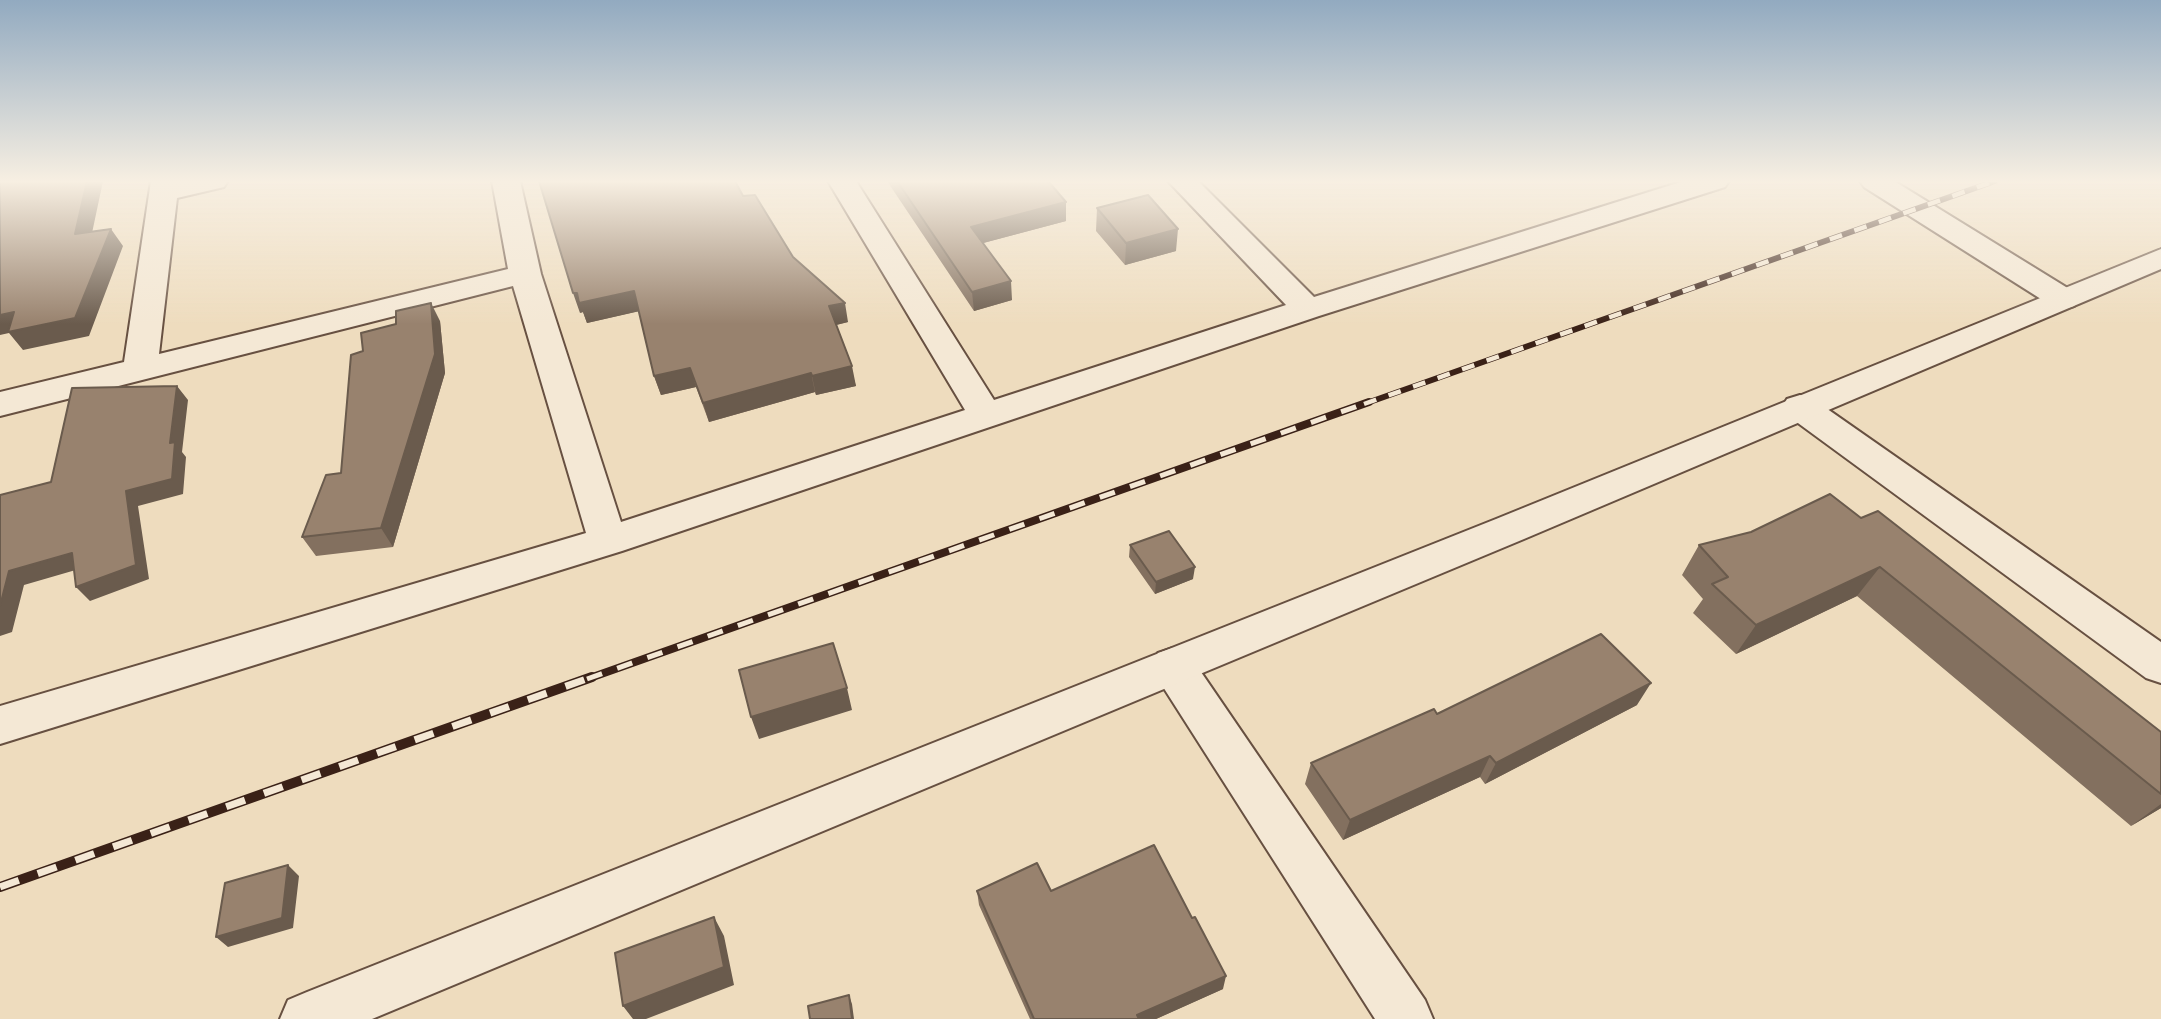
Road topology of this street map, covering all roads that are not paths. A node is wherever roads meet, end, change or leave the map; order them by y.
1 (159, 229) edge
2 (516, 229) edge
3 (871, 229) edge
4 (1229, 229) edge
5 (1564, 229) edge
6 (1950, 229) edge
7 (2161, 258) edge
8 (525, 274) junction
9 (2063, 299) junction
10 (1308, 309) junction
11 (140, 369) junction
12 (0, 404) edge
13 (1800, 407) junction
14 (986, 416) junction
15 (608, 541) junction
16 (2161, 665) edge
17 (1173, 666) junction
18 (0, 725) edge
19 (307, 1019) edge
20 (1406, 1019) edge

1 - 11 street
2 - 8 street
3 - 14 street
4 - 10 street
5 - 10 street
6 - 9 street
7 - 9 street
8 - 11 street
8 - 15 street
9 - 13 street
10 - 14 street
11 - 12 street
13 - 16 street
13 - 17 street
14 - 15 street
15 - 18 street
17 - 19 street
17 - 20 street

